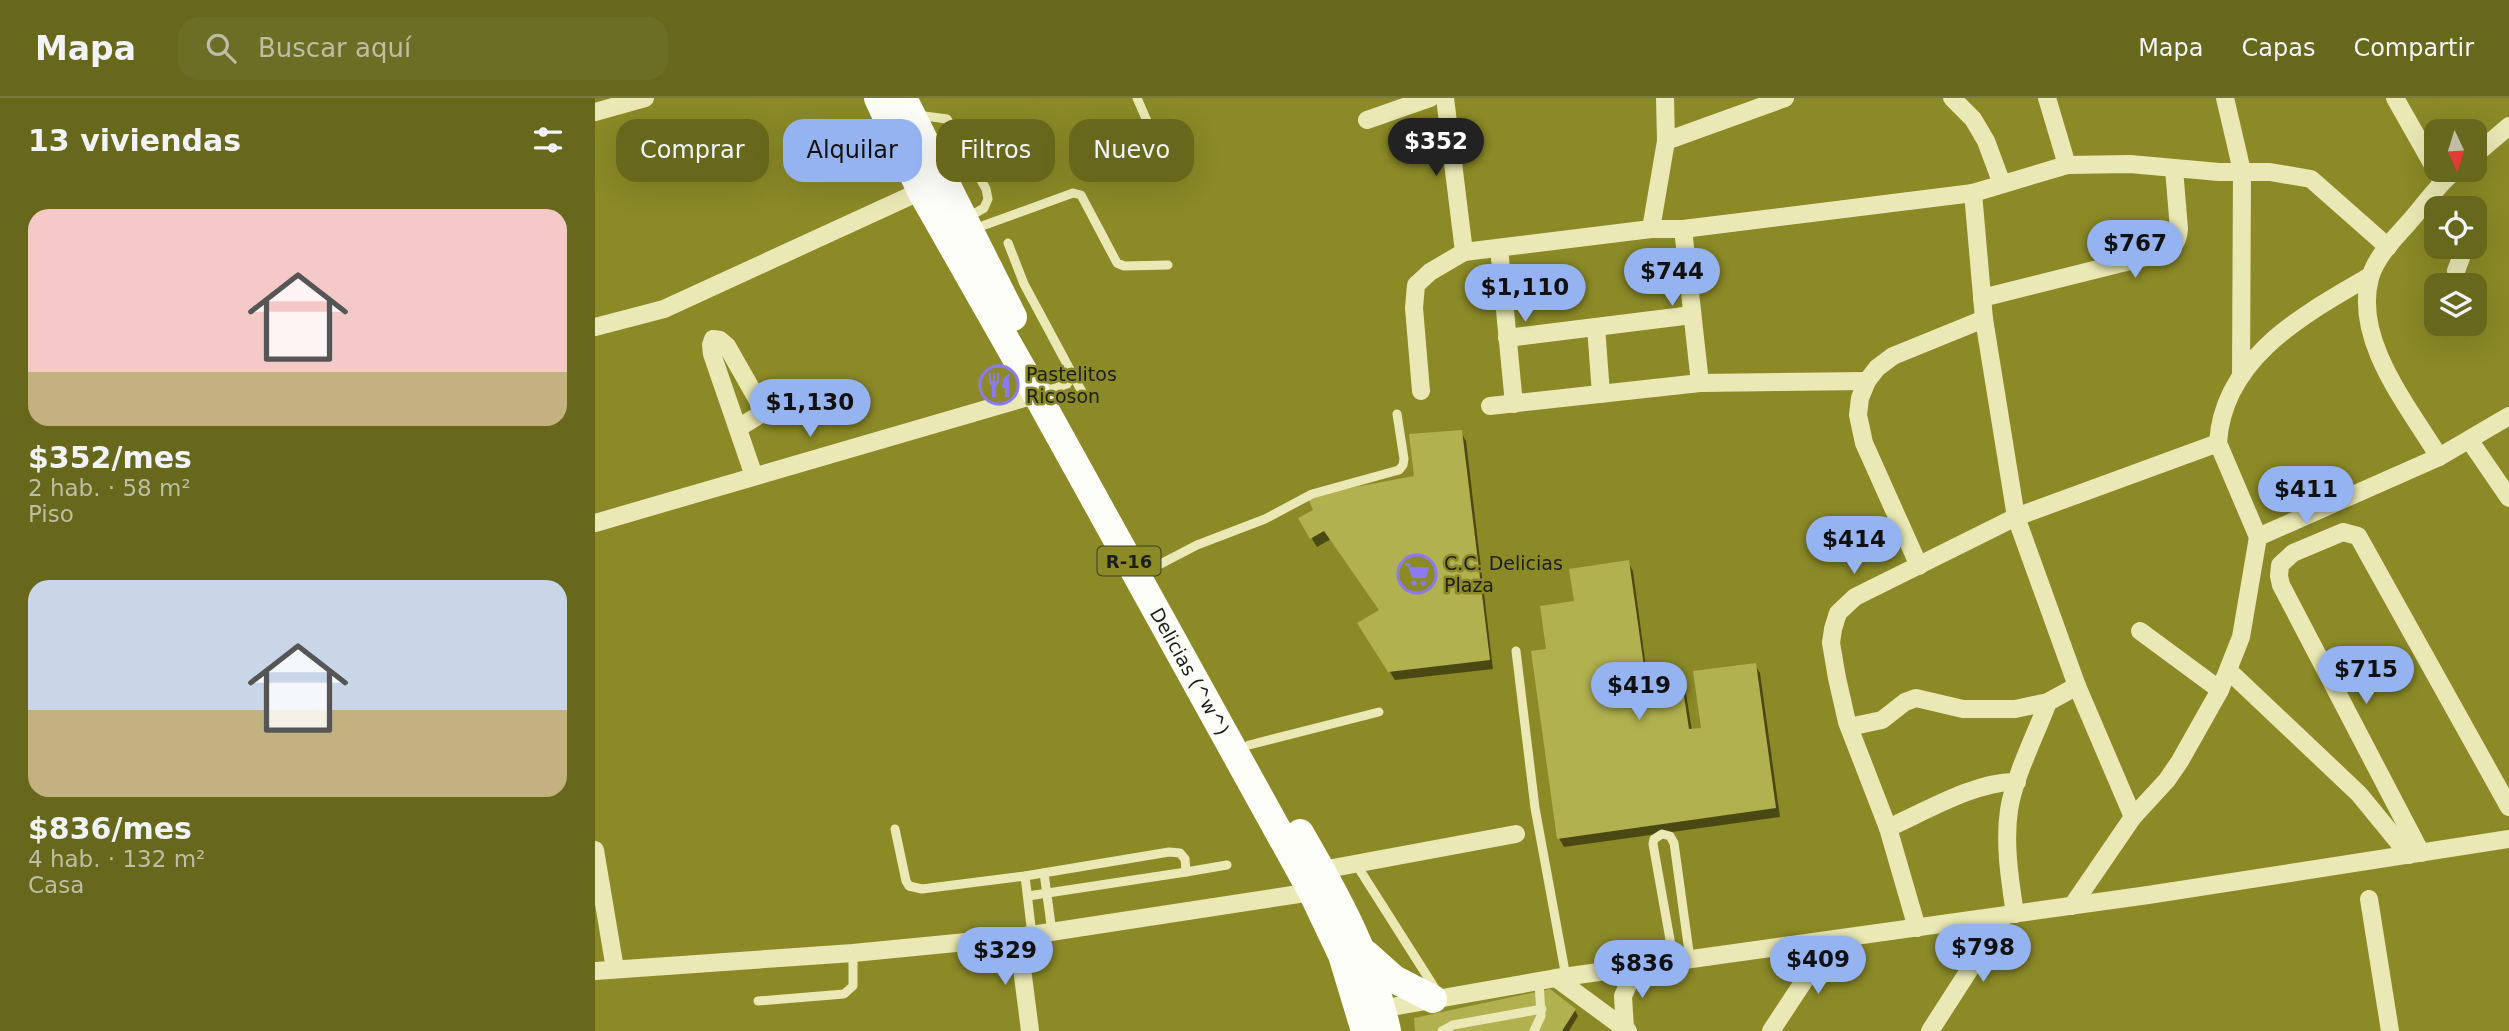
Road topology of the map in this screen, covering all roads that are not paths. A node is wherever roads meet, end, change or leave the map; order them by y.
1 (645, 98) edge
2 (878, 98) edge
3 (1137, 98) edge
4 (1430, 98) edge
5 (1445, 98) edge
6 (1665, 98) edge
7 (1785, 98) edge
8 (1952, 98) edge
9 (2047, 98) edge
10 (2225, 98) edge
11 (2395, 98) edge
12 (603, 106) edge
13 (907, 106) edge
14 (1146, 119) edge
15 (1367, 120) dead end
16 (2507, 132) edge
17 (1666, 141) junction
18 (2487, 146) edge
19 (2067, 165) junction
20 (2173, 169) junction
21 (2242, 171) junction
22 (2002, 184) junction
23 (921, 191) junction
24 (1973, 193) junction
25 (2439, 195) edge
26 (967, 225) junction
27 (1651, 229) junction
28 (1683, 229) junction
29 (1008, 243) dead end
30 (2388, 247) junction
31 (1499, 248) junction
32 (1464, 252) junction
33 (1168, 265) dead end
34 (2371, 276) junction
35 (1011, 286) junction
36 (1982, 298) junction
37 (1692, 315) junction
38 (1985, 319) junction
39 (595, 327) edge
40 (1597, 327) junction
41 (1507, 338) junction
42 (2241, 376) junction
43 (1867, 381) junction
44 (1700, 383) junction
45 (1053, 387) junction
46 (1420, 391) dead end
47 (1081, 392) dead end
48 (1601, 394) junction
49 (1514, 404) junction
50 (1490, 406) dead end
51 (1397, 414) dead end
52 (2509, 416) edge
53 (738, 428) dead end
54 (2470, 441) junction
55 (2218, 443) junction
56 (2439, 457) junction
57 (754, 475) junction
58 (2509, 498) edge
59 (2016, 517) junction
60 (595, 523) edge
61 (2258, 537) junction
62 (1919, 566) junction
63 (1150, 570) junction
64 (2140, 631) dead end
65 (1516, 651) dead end
66 (2229, 671) junction
67 (2077, 687) junction
68 (2220, 690) junction
69 (2048, 702) junction
70 (1379, 712) dead end
71 (1849, 727) junction
72 (1249, 745) junction
73 (2017, 782) junction
74 (2509, 807) edge
75 (2133, 817) junction
76 (1888, 828) junction
77 (895, 829) dead end
78 (1516, 834) dead end
79 (2509, 839) edge
80 (595, 850) edge
81 (2415, 854) junction
82 (1356, 864) junction
83 (1227, 865) dead end
84 (1187, 872) junction
85 (1044, 873) junction
86 (1025, 876) junction
87 (1317, 881) junction
88 (1047, 894) junction
89 (1028, 896) junction
90 (2369, 899) dead end
91 (2072, 906) junction
92 (2010, 915) junction
93 (1917, 928) junction
94 (1052, 932) junction
95 (1025, 936) junction
96 (1831, 940) junction
97 (1362, 951) junction
98 (853, 953) junction
99 (1682, 960) junction
100 (1636, 967) junction
101 (615, 969) junction
102 (595, 971) edge
103 (1554, 978) junction
104 (1437, 998) junction
105 (758, 1001) dead end
106 (1542, 1009) junction
107 (1374, 1021) edge
108 (1627, 1030) edge
109 (1030, 1031) edge
110 (1442, 1031) edge
111 (1534, 1031) edge
112 (1772, 1031) edge
113 (1930, 1031) edge
114 (2390, 1031) edge

1 - 12 street
2 - 23 main road, Delicias (^w^) / R-16
3 - 14 lane
4 - 15 street
5 - 32 street
6 - 17 street
7 - 17 street
8 - 22 street
9 - 19 street
10 - 21 street
11 - 25 street
13 - 26 main road, Delicias (^w^) / R-16
16 - 18 street
17 - 27 street
19 - 20 street
19 - 22 street
20 - 21 street
20 - 36 street
21 - 30 street
21 - 42 street
22 - 24 street
23 - 39 street
23 - 45 main road, Delicias (^w^) / R-16
24 - 28 street
24 - 36 street
25 - 30 street
26 - 33 lane
26 - 35 main road, Delicias (^w^) / R-16
27 - 28 street
27 - 31 street
28 - 37 street
29 - 35 lane
30 - 34 street
31 - 32 street
31 - 41 street
32 - 46 street
34 - 42 street
34 - 56 street
35 - 45 main road, Delicias (^w^) / R-16
36 - 38 street
37 - 40 street
37 - 44 street
38 - 43 street
38 - 59 street
40 - 41 street
40 - 48 street
41 - 49 street
42 - 55 street
43 - 44 street
43 - 62 street
44 - 48 street
45 - 47 lane
45 - 57 street
45 - 63 main road, Delicias (^w^) / R-16
45 - 87 main road, Delicias (^w^) / R-16
48 - 49 street
49 - 50 street
51 - 63 lane
52 - 54 street
53 - 57 street
54 - 56 street
54 - 58 street
55 - 59 street
55 - 61 street
56 - 61 street
57 - 60 street
59 - 62 street
59 - 67 street
61 - 66 street
62 - 71 street
63 - 72 main road, Delicias (^w^) / R-16
64 - 68 street
65 - 103 lane
66 - 68 street
66 - 81 street
67 - 69 street
67 - 75 street
68 - 75 street
69 - 71 street
69 - 73 street
70 - 72 lane
71 - 76 street
72 - 87 main road, Delicias (^w^) / R-16
73 - 76 street
73 - 92 street
74 - 81 street
75 - 91 street
76 - 93 street
77 - 86 lane
78 - 82 street
79 - 81 street
80 - 101 street
81 - 91 street
82 - 87 street
82 - 104 lane
83 - 84 lane
84 - 85 lane
84 - 88 lane
85 - 86 lane
85 - 88 lane
86 - 89 lane
87 - 94 street
87 - 97 main road, Delicias (^w^) / R-16
87 - 107 main road, Delicias (^w^) / R-16
88 - 89 lane
88 - 94 lane
89 - 95 lane
90 - 114 street
91 - 92 street
92 - 93 street
92 - 113 street
93 - 96 street
94 - 95 street
95 - 98 street
95 - 109 street
96 - 99 street
96 - 112 street
97 - 104 main road
97 - 107 main road, Delicias (^w^) / R-16
98 - 101 street
98 - 105 lane
99 - 99 lane
99 - 100 street
100 - 103 street
100 - 108 street
101 - 102 street
103 - 104 street
103 - 106 lane
103 - 108 street
104 - 107 street
106 - 110 lane
106 - 111 lane

